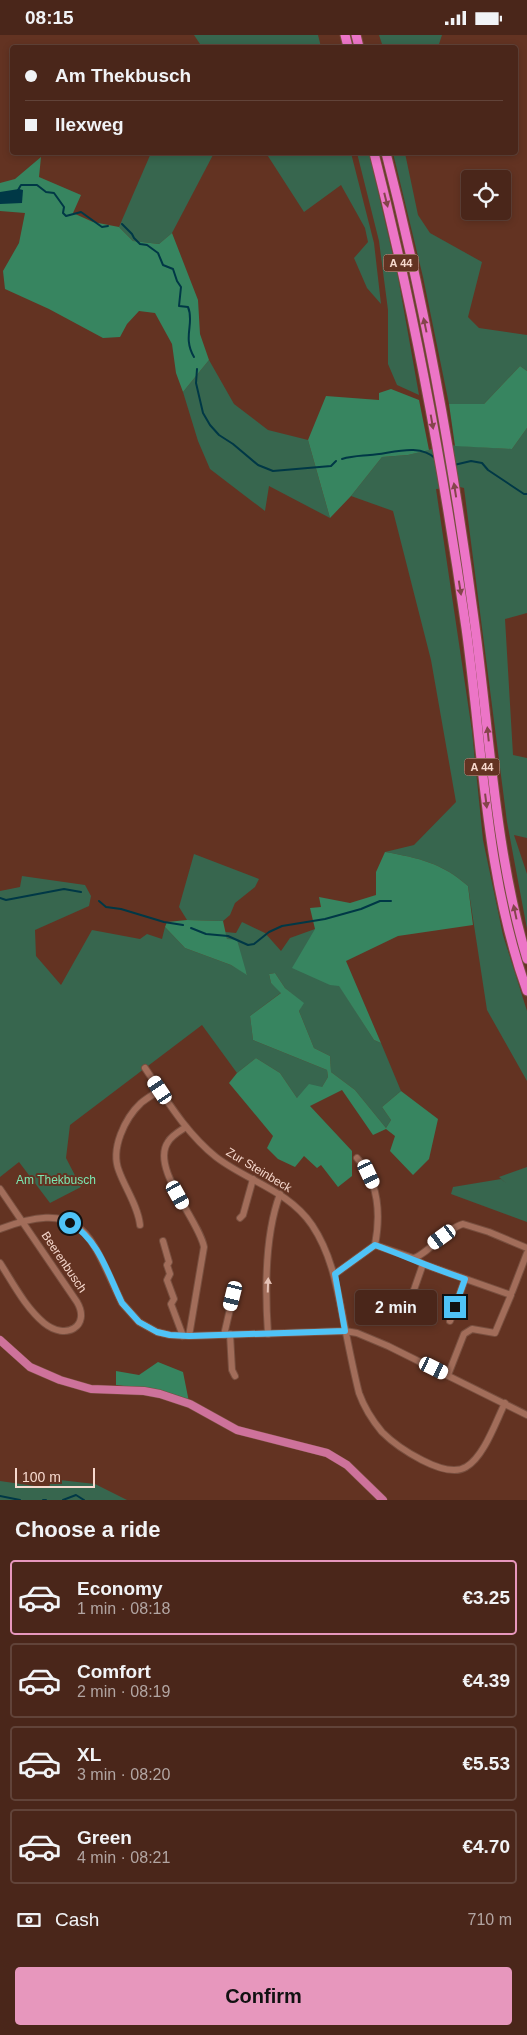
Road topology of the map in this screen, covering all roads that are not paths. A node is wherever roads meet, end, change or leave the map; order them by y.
1 (374, 155) edge
2 (386, 155) edge
3 (527, 959) edge
4 (527, 991) edge
5 (145, 1068) dead end
6 (160, 1090) junction
7 (186, 1127) junction
8 (357, 1158) dead end
9 (253, 1179) junction
10 (0, 1189) edge
11 (280, 1194) junction
12 (240, 1218) dead end
13 (22, 1220) junction
14 (140, 1225) dead end
15 (0, 1229) edge
16 (163, 1241) dead end
17 (375, 1245) junction
18 (527, 1248) edge
19 (527, 1253) edge
20 (413, 1258) junction
21 (0, 1263) edge
22 (423, 1265) junction
23 (335, 1274) junction
24 (465, 1279) junction
25 (230, 1291) dead end
26 (511, 1293) junction
27 (409, 1305) dead end
28 (450, 1321) dead end
29 (345, 1331) junction
30 (268, 1334) junction
31 (227, 1335) junction
32 (186, 1336) junction
33 (0, 1340) edge
34 (448, 1375) junction
35 (235, 1376) dead end
36 (505, 1403) junction
37 (527, 1415) edge
38 (383, 1500) edge

1 -> 4 highway, A 44
3 -> 2 highway, A 44
5 - 6 street, Zur Steinbeck
6 - 7 street, Zur Steinbeck
6 - 14 street
7 - 9 street, Zur Steinbeck
7 - 32 street
8 - 17 street
9 - 11 street, Zur Steinbeck
9 - 12 street
10 - 13 street
11 - 23 street, Zur Steinbeck
30 -> 11 street
13 - 15 street
13 - 21 street, Beerenbusch
13 - 32 street
16 - 32 street
17 - 20 street
17 - 23 street
18 - 20 street
19 - 26 street
20 - 22 street
22 - 24 street
22 - 27 street
23 - 29 street, Zur Steinbeck
24 - 26 street
24 - 28 street
25 - 31 street
26 - 34 street
29 - 30 street
29 - 34 street
29 - 36 street, Zur Steinbeck
30 - 31 street
31 - 32 street
31 - 35 street
33 - 38 main road
34 - 36 street
36 - 37 street

